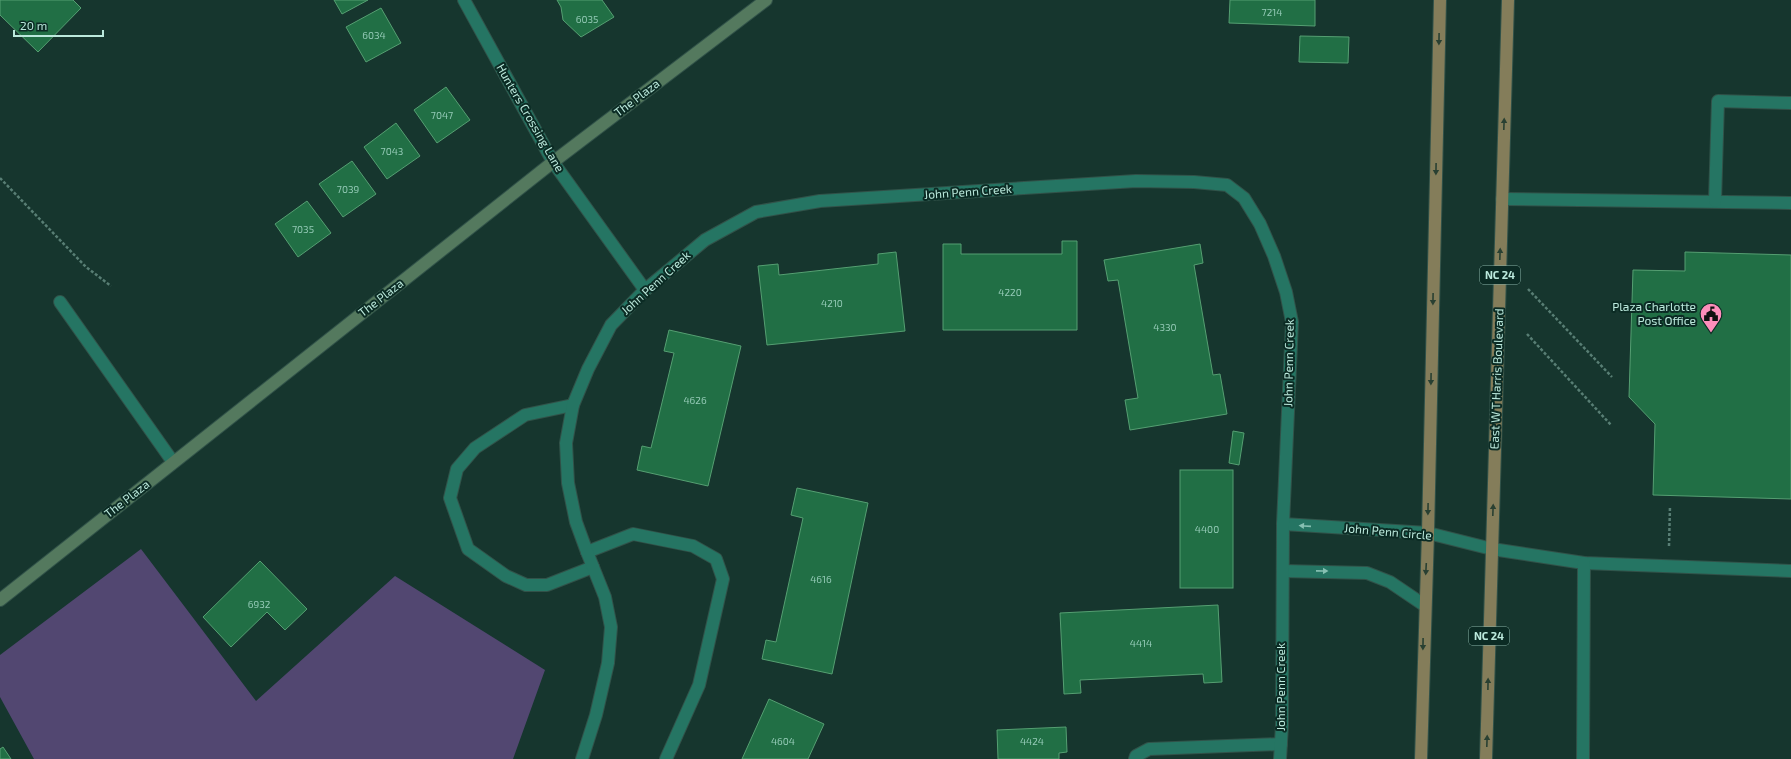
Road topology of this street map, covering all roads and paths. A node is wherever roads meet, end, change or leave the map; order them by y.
1 (464, 0) edge
2 (766, 0) edge
3 (1440, 0) edge
4 (1508, 0) edge
5 (1791, 103) edge
6 (553, 162) junction
7 (0, 178) edge
8 (1502, 199) junction
9 (1715, 201) junction
10 (1791, 202) edge
11 (111, 286) dead end
12 (1528, 289) dead end
13 (645, 290) junction
14 (60, 302) dead end
15 (1527, 334) dead end
16 (1612, 377) dead end
17 (573, 405) junction
18 (1611, 425) dead end
19 (173, 462) junction
20 (1670, 506) dead end
21 (1283, 524) junction
22 (1428, 533) junction
23 (1492, 549) junction
24 (587, 552) junction
25 (1584, 563) junction
26 (1668, 566) junction
27 (593, 567) junction
28 (1283, 571) junction
29 (1791, 571) edge
30 (0, 600) edge
31 (1424, 605) junction
32 (1281, 744) junction
33 (582, 759) edge
34 (666, 759) edge
35 (1135, 759) edge
36 (1280, 759) edge
37 (1420, 759) edge
38 (1486, 759) edge
39 (1583, 759) edge

1 - 6 street, Hunters Crossing Lane
2 - 6 main road, The Plaza
3 -> 22 main road
8 -> 4 main road, East W T Harris Boulevard / NC 24
5 - 9 street
6 - 13 street, Hunters Crossing Lane
6 - 19 main road, The Plaza
7 - 11 path
8 - 9 street
23 -> 8 main road, East W T Harris Boulevard / NC 24
9 - 10 street
12 - 16 path
13 - 17 street, John Penn Creek
13 - 21 street, John Penn Creek
14 - 19 street
15 - 18 path
17 - 24 street, John Penn Creek
17 - 27 street
19 - 30 main road, The Plaza
20 - 26 path
22 -> 21 street, John Penn Circle
21 - 28 street, John Penn Creek
22 - 23 street, John Penn Circle
22 -> 31 main road
23 - 25 street, John Penn Circle
38 -> 23 main road, East W T Harris Boulevard / NC 24
24 - 27 street, John Penn Creek
24 - 34 street
25 - 26 street, John Penn Circle
25 - 39 street
26 - 29 street, John Penn Circle
27 - 33 street, John Penn Creek
28 -> 31 street
28 - 32 street, John Penn Creek
31 -> 37 main road
32 - 35 street
32 - 36 street, John Penn Creek

